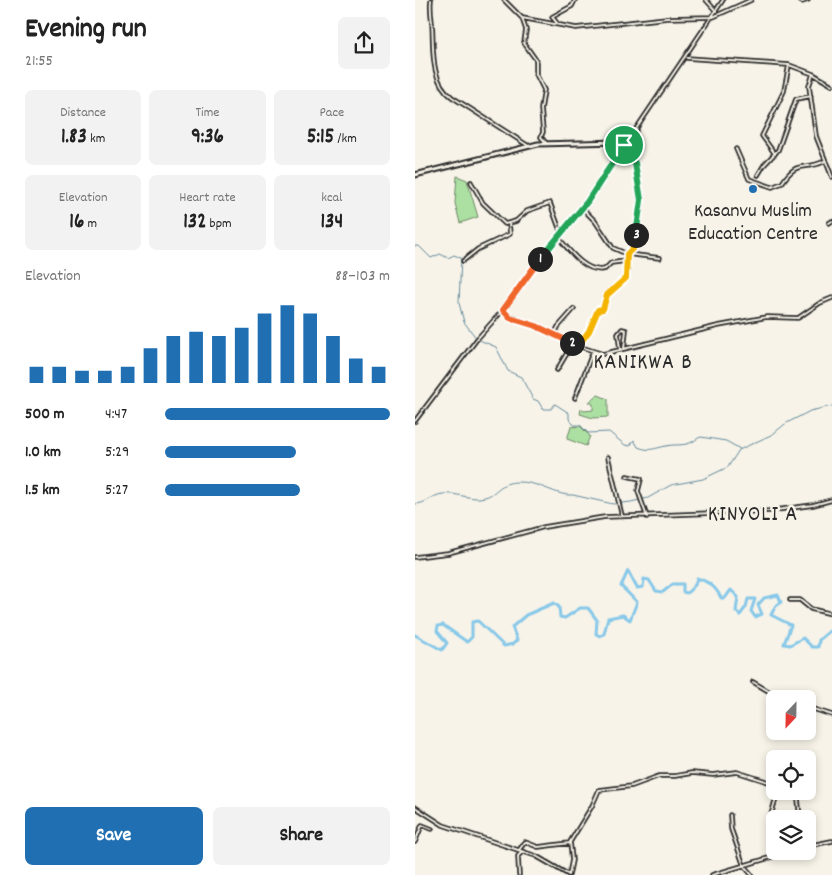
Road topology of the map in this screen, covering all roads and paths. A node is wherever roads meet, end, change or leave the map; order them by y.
1 (431, 0) edge
2 (505, 0) edge
3 (575, 0) edge
4 (706, 0) edge
5 (723, 0) edge
6 (751, 0) edge
7 (799, 0) edge
8 (808, 0) edge
9 (716, 11) junction
10 (713, 17) junction
11 (522, 18) junction
12 (530, 20) junction
13 (526, 25) junction
14 (559, 25) junction
15 (686, 58) junction
16 (789, 65) junction
17 (813, 74) junction
18 (832, 85) edge
19 (811, 96) junction
20 (636, 130) joint
21 (631, 136) junction
22 (546, 143) junction
23 (624, 145) junction
24 (529, 146) junction
25 (736, 149) dead end
26 (775, 154) junction
27 (825, 161) junction
28 (758, 174) dead end
29 (415, 175) edge
30 (832, 177) edge
31 (471, 182) dead end
32 (582, 208) junction
33 (509, 224) junction
34 (561, 233) junction
35 (558, 237) junction
36 (628, 254) junction
37 (660, 258) dead end
38 (463, 261) dead end
39 (626, 261) junction
40 (832, 298) edge
41 (503, 310) junction
42 (574, 310) dead end
43 (554, 335) junction
44 (573, 343) junction
45 (578, 346) junction
46 (620, 349) junction
47 (624, 349) junction
48 (593, 351) junction
49 (557, 370) dead end
50 (575, 398) dead end
51 (415, 421) edge
52 (608, 457) dead end
53 (627, 476) dead end
54 (832, 500) edge
55 (622, 516) junction
56 (647, 517) junction
57 (415, 557) edge
58 (790, 600) dead end
59 (832, 614) edge
60 (753, 682) dead end
61 (767, 690) edge
62 (816, 710) edge
63 (832, 715) edge
64 (766, 782) edge
65 (415, 807) edge
66 (730, 815) dead end
67 (432, 829) dead end
68 (832, 841) edge
69 (415, 842) edge
70 (570, 843) junction
71 (816, 844) edge
72 (519, 851) junction
73 (523, 852) junction
74 (766, 859) edge
75 (744, 866) junction
76 (519, 875) edge
77 (569, 875) edge
78 (712, 875) edge
79 (752, 875) edge

1 - 24 street
2 - 11 street
3 - 14 street
4 - 9 street
5 - 9 street
6 - 10 street
7 - 8 street
9 - 10 street
10 - 14 street
10 - 15 street
11 - 12 street
11 - 13 street
12 - 13 street
12 - 14 street
13 - 22 street
15 - 16 street
15 - 20 street
16 - 17 street
16 - 26 street
17 - 18 street
17 - 19 street
19 - 26 street
19 - 27 street
20 - 21 street
21 - 22 street
21 - 23 street
22 - 24 street
23 - 32 street
23 - 36 street
24 - 29 street
25 - 27 street
26 - 28 street
27 - 30 street
31 - 33 street
32 - 34 street
32 - 36 street
33 - 34 street
33 - 38 street
34 - 35 street
35 - 39 street
35 - 41 street
36 - 37 street
36 - 39 street
39 - 45 street
40 - 47 street
41 - 43 street
41 - 51 street
42 - 43 street
43 - 44 street
44 - 45 street
44 - 49 street
45 - 48 street
46 - 47 street
46 - 47 street
46 - 48 street
48 - 50 street
52 - 55 street
53 - 56 street
54 - 56 street
55 - 56 street
55 - 57 street
58 - 59 street
60 - 61 street
62 - 63 street
64 - 70 street
65 - 72 street
66 - 75 street
67 - 69 street
68 - 71 street
70 - 72 street
70 - 77 street
72 - 73 street
73 - 76 street
73 - 77 street
74 - 75 street
75 - 78 street
75 - 79 street

